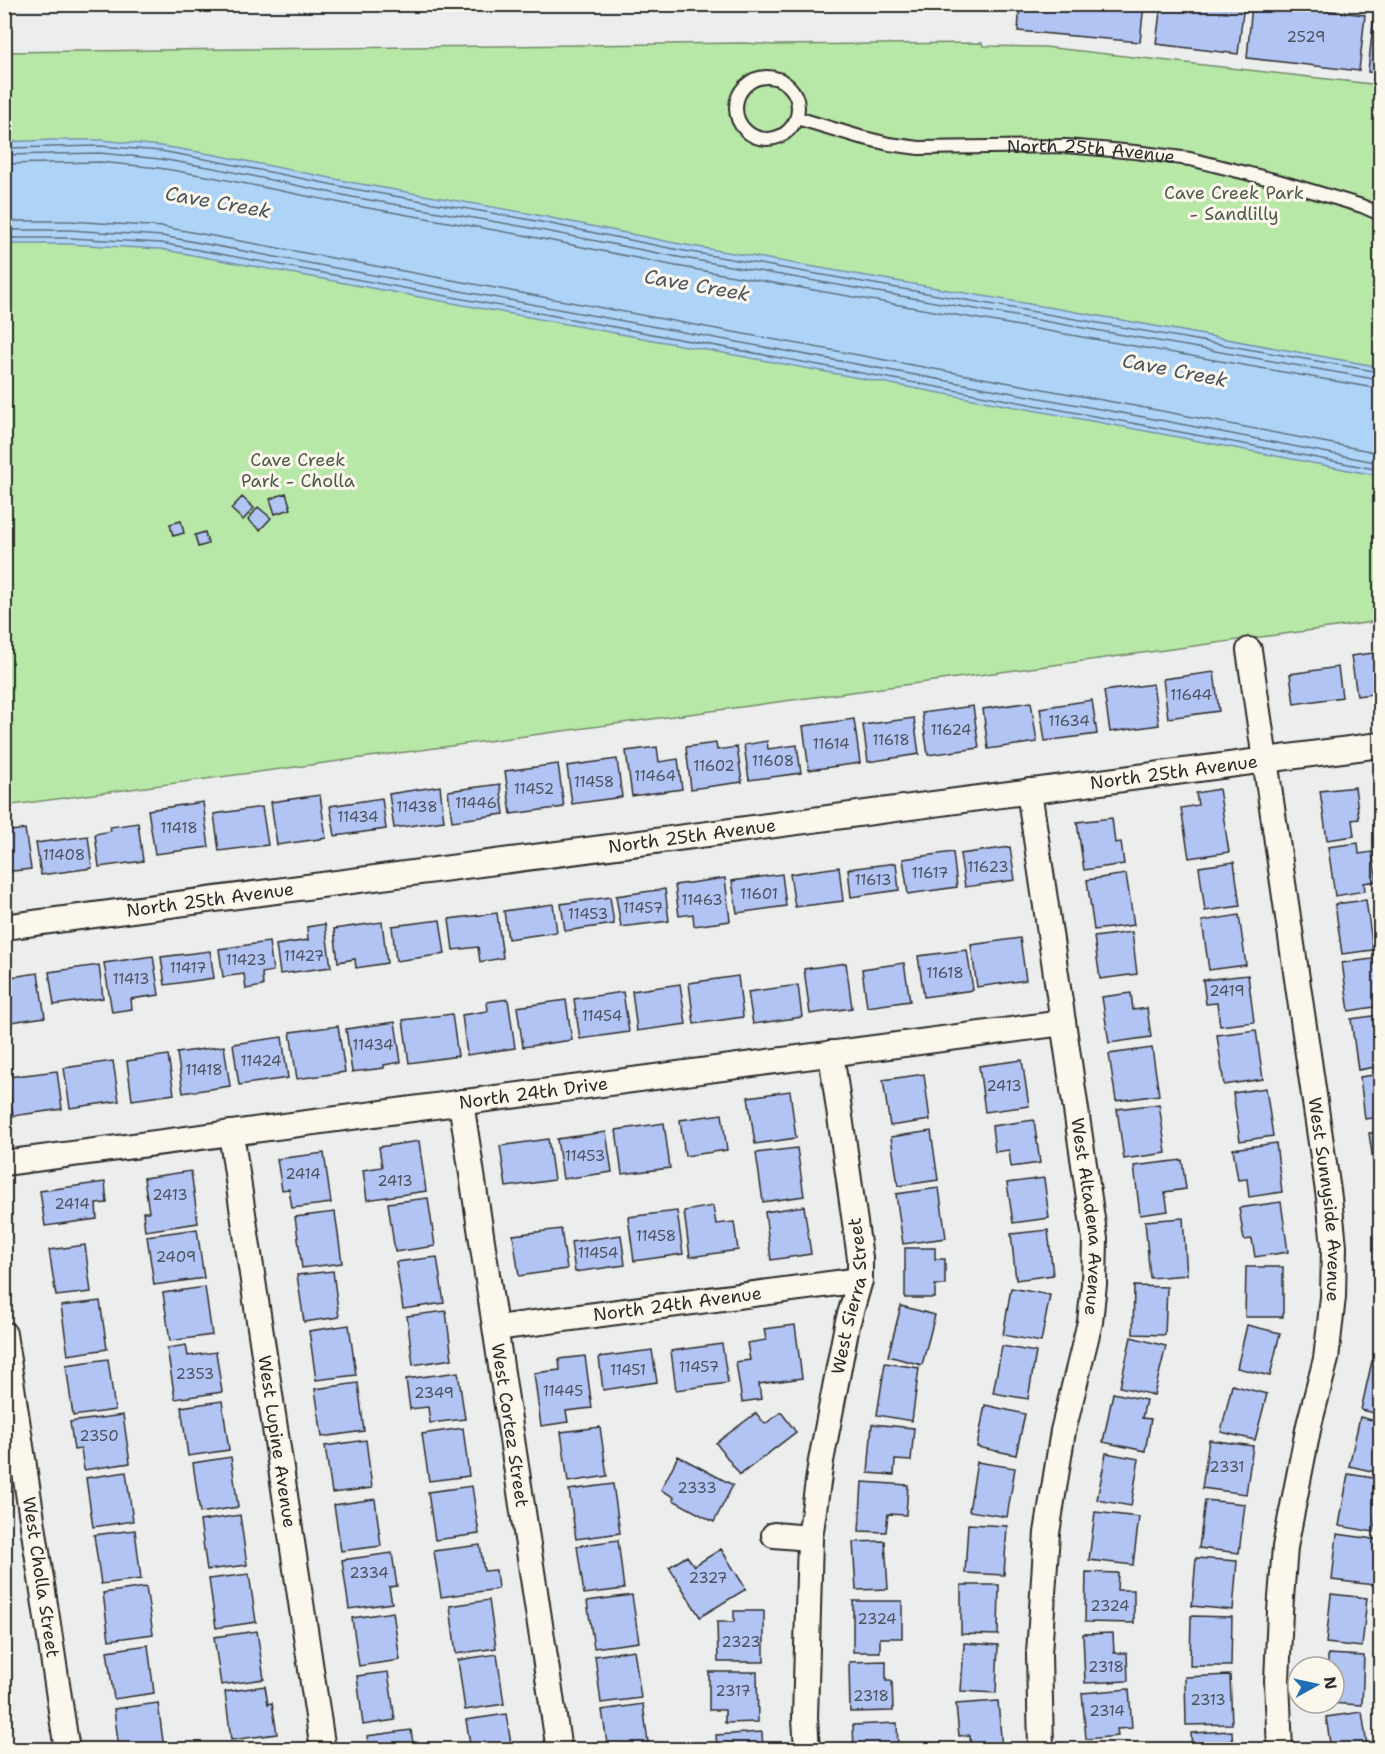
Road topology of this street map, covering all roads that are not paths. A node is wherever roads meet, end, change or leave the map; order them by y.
1 (797, 118) junction
2 (1380, 214) edge
3 (1249, 650) dead end
4 (1380, 746) edge
5 (1264, 761) junction
6 (1029, 791) junction
7 (4, 927) edge
8 (1063, 1023) junction
9 (831, 1053) junction
10 (461, 1102) junction
11 (231, 1133) junction
12 (4, 1163) edge
13 (860, 1280) junction
14 (496, 1328) junction
15 (4, 1334) edge
16 (774, 1535) dead end
17 (810, 1538) junction
18 (67, 1749) edge
19 (323, 1749) edge
20 (559, 1749) edge
21 (807, 1749) edge
22 (1041, 1749) edge
23 (1280, 1749) edge

1 - 1 lane
1 - 2 lane, North 25th Avenue
3 - 5 street, West Sunnyside Avenue
4 - 5 street, North 25th Avenue
5 - 6 street, North 25th Avenue
5 - 23 street, West Sunnyside Avenue
6 - 7 street, North 25th Avenue
6 - 8 street, West Altadena Avenue
8 - 9 street, North 24th Drive
8 - 22 street, West Altadena Avenue
9 - 10 street, North 24th Drive
9 - 13 street, West Sierra Street
10 - 11 street, North 24th Drive
10 - 14 street, West Cortez Street
11 - 12 street, North 24th Drive
11 - 19 street, West Lupine Avenue
13 - 14 street, North 24th Avenue
13 - 17 street, West Sierra Street
14 - 20 street, West Cortez Street
15 - 18 street, West Cholla Street
16 - 17 street
17 - 21 street, West Sierra Street

